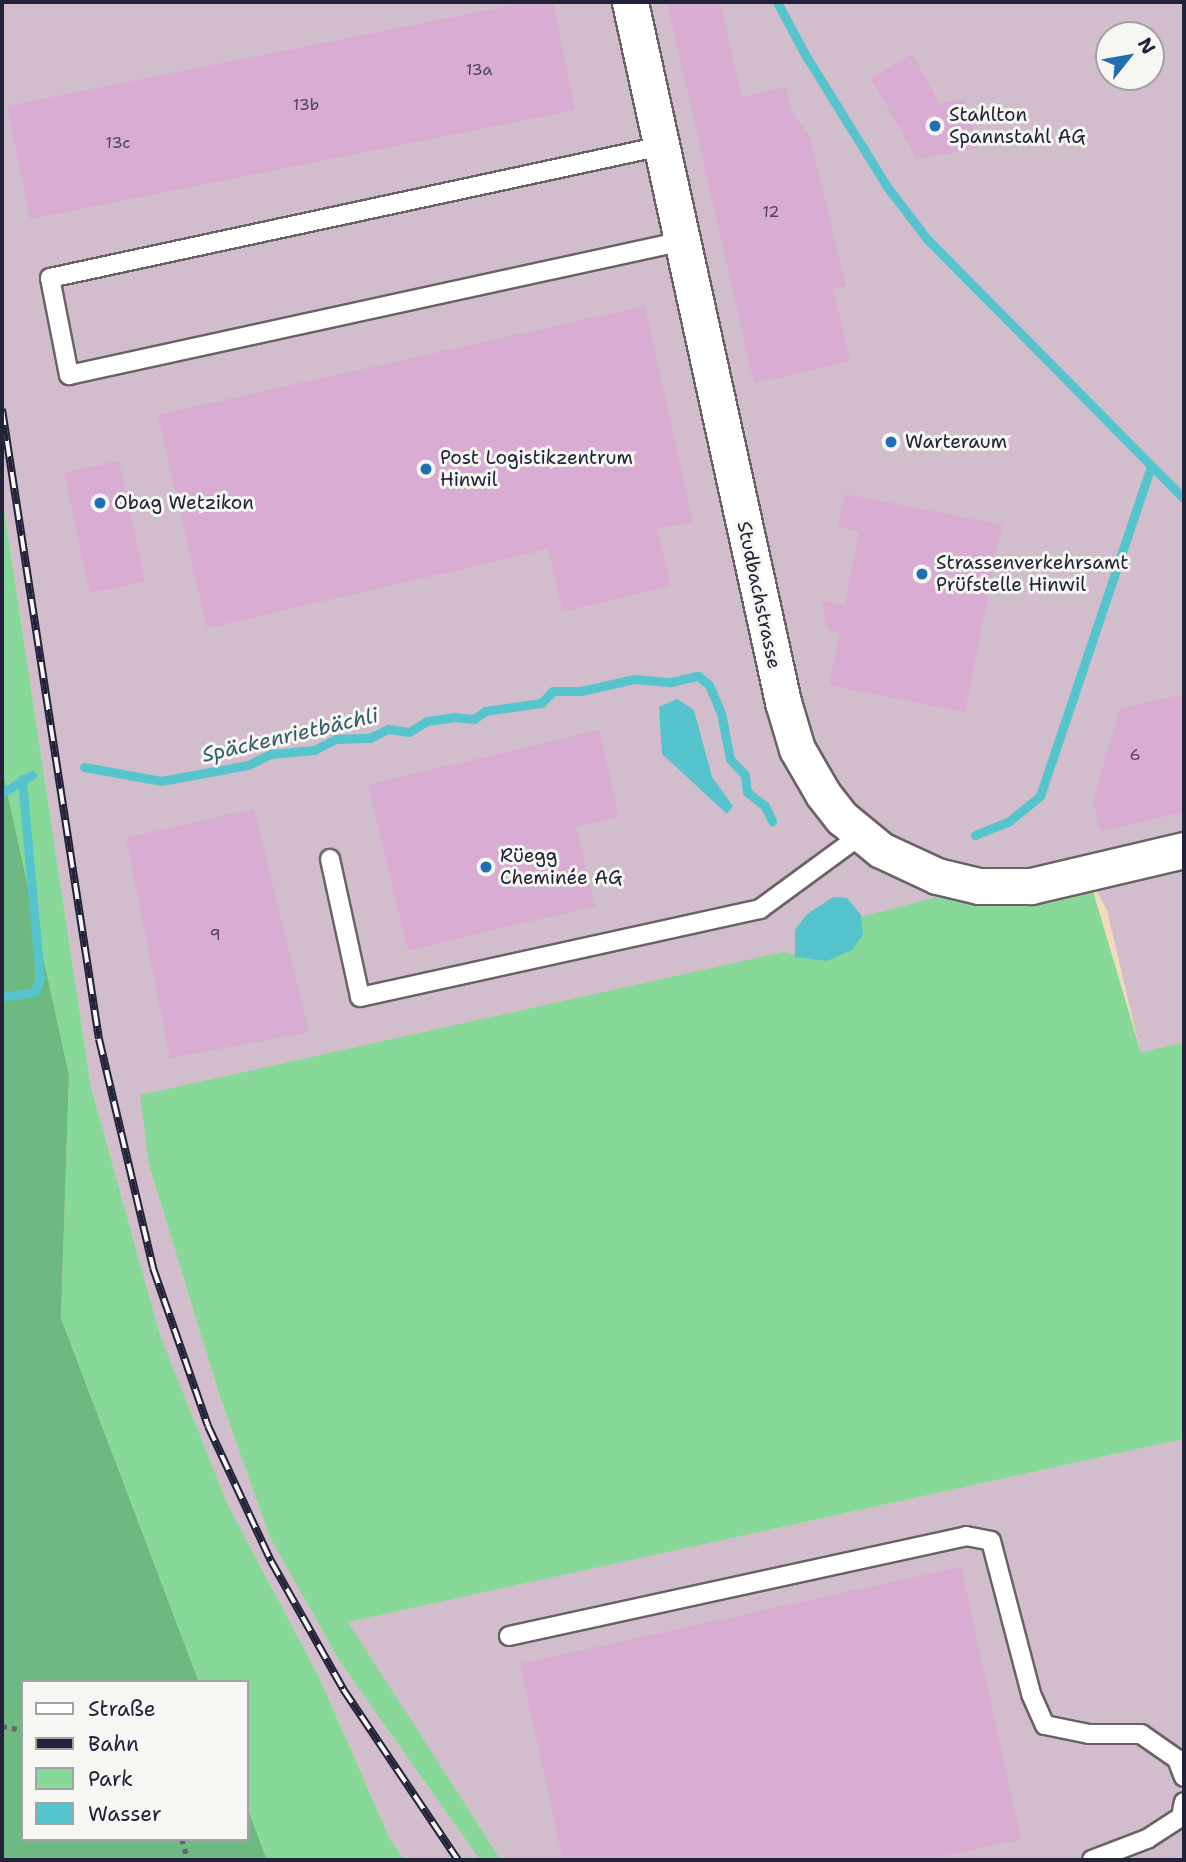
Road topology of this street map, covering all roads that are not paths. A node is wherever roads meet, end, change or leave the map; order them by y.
1 (630, 2) edge
2 (662, 146) junction
3 (683, 241) junction
4 (861, 835) junction
5 (1184, 850) edge
6 (330, 859) dead end
7 (509, 1636) dead end
8 (1184, 1777) edge
9 (1184, 1802) edge
10 (1092, 1860) edge

1 - 2 street, Studbachstrasse
2 - 3 street, Studbachstrasse
2 - 3 lane
3 - 4 street, Studbachstrasse
4 - 5 street, Studbachstrasse
4 - 6 lane
7 - 8 lane
9 - 10 lane

